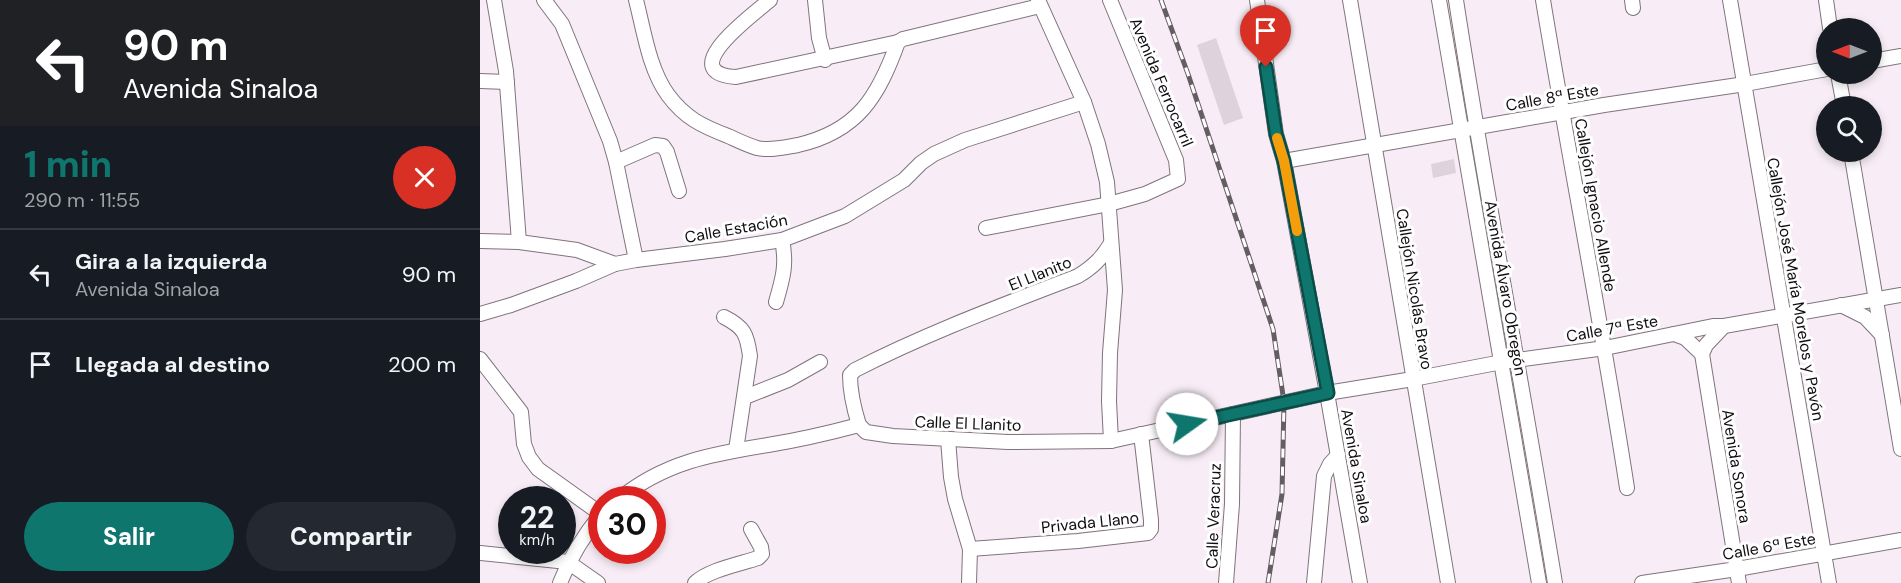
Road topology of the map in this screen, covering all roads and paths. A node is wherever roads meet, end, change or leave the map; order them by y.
1 (494, 0) edge
2 (544, 0) edge
3 (636, 0) edge
4 (770, 0) edge
5 (815, 0) edge
6 (1110, 0) edge
7 (1257, 0) edge
8 (1350, 0) edge
9 (1439, 0) edge
10 (1456, 0) edge
11 (1544, 0) edge
12 (1730, 0) edge
13 (1826, 0) edge
14 (1039, 3) edge
15 (1829, 18) edge
16 (898, 42) junction
17 (1901, 56) edge
18 (1882, 59) edge
19 (825, 60) junction
20 (1816, 71) edge
21 (480, 81) edge
22 (507, 82) junction
23 (1745, 84) junction
24 (1084, 102) junction
25 (1562, 112) junction
26 (1476, 128) junction
27 (1460, 131) junction
28 (1376, 146) junction
29 (1284, 161) junction
30 (616, 162) junction
31 (1853, 162) edge
32 (679, 191) dead end
33 (1108, 204) junction
34 (986, 228) dead end
35 (782, 240) junction
36 (480, 241) edge
37 (519, 242) junction
38 (1111, 243) junction
39 (636, 260) junction
40 (615, 264) junction
41 (1504, 280) junction
42 (1488, 282) junction
43 (1901, 295) edge
44 (1876, 299) junction
45 (776, 302) dead end
46 (1840, 305) junction
47 (480, 314) edge
48 (1785, 315) junction
49 (724, 317) dead end
50 (1724, 326) junction
51 (1674, 334) junction
52 (1882, 335) junction
53 (1605, 348) junction
54 (1702, 354) junction
55 (480, 358) edge
56 (1518, 360) junction
57 (820, 362) dead end
58 (1502, 362) junction
59 (1413, 380) junction
60 (1328, 393) junction
61 (746, 397) junction
62 (1233, 414) junction
63 (859, 426) junction
64 (1141, 434) junction
65 (948, 439) junction
66 (1111, 441) junction
67 (1901, 449) edge
68 (736, 450) junction
69 (1338, 455) junction
70 (637, 486) edge
71 (1627, 488) dead end
72 (588, 505) edge
73 (1543, 508) junction
74 (1527, 513) junction
75 (751, 529) dead end
76 (588, 530) edge
77 (1901, 540) edge
78 (576, 549) edge
79 (970, 549) junction
80 (480, 553) edge
81 (1824, 553) junction
82 (498, 555) edge
83 (567, 564) edge
84 (571, 564) edge
85 (1738, 576) edge
86 (560, 583) edge
87 (598, 583) edge
88 (695, 583) edge
89 (969, 583) edge
90 (1226, 583) edge
91 (1314, 583) edge
92 (1360, 583) edge
93 (1448, 583) edge
94 (1539, 583) edge
95 (1555, 583) edge
96 (1643, 583) edge
97 (1829, 583) edge

1 - 22 street
2 - 30 street
3 - 16 street
4 - 19 street
5 - 19 street
6 - 33 street, Avenida Ferrocarril
7 - 29 street, Avenida Sinaloa
8 - 28 street, Callejón Nicolás Bravo
9 - 27 street, Avenida Álvaro Obregón
10 - 26 street, Avenida Álvaro Obregón
11 - 25 street, Callejón Ignacio Allende
12 - 23 street, Callejón José María Morelos y Pavón
13 - 15 street
14 - 16 street
14 - 24 street
16 - 19 street
17 - 18 street
20 - 23 street, Calle 8ª Este
21 - 22 street
22 - 37 street
23 - 25 street, Calle 8ª Este
23 - 48 street, Callejón José María Morelos y Pavón
24 - 33 street
24 - 35 street, Calle Estación
25 - 26 street, Calle 8ª Este
25 - 53 street, Callejón Ignacio Allende
26 - 27 street, Calle 8ª Este
26 - 41 street, Avenida Álvaro Obregón
27 - 28 street, Calle 8ª Este
27 - 42 street, Avenida Álvaro Obregón
28 - 29 street, Calle 8ª Este
28 - 59 street, Callejón Nicolás Bravo
29 - 60 street, Avenida Sinaloa
30 - 32 street
30 - 39 street
31 - 44 street
33 - 34 street
33 - 38 street
35 - 39 street, Calle Estación
35 - 45 street
36 - 37 street
37 - 40 street
38 - 63 street, El Llanito
38 - 66 street
39 - 40 street, Calle Estación
40 - 47 street, Calle Estación
41 - 42 street
41 - 56 street, Avenida Álvaro Obregón
42 - 58 street, Avenida Álvaro Obregón
43 - 44 street, Calle 7ª Este
44 - 46 street, Calle 7ª Este
44 - 52 street
46 - 48 street, Calle 7ª Este
46 - 52 street
48 - 50 street, Calle 7ª Este
48 - 81 street, Callejón José María Morelos y Pavón
49 - 61 street
50 - 51 street, Calle 7ª Este
50 - 54 street
51 - 53 street, Calle 7ª Este
51 - 54 street
52 - 67 street
53 - 56 street, Calle 7ª Este
53 - 71 street, Callejón Ignacio Allende
54 - 85 street, Avenida Sonora
55 - 72 street
56 - 58 street, Calle 7ª Este
56 - 73 street, Avenida Álvaro Obregón
57 - 61 street
58 - 59 street, Calle 7ª Este
58 - 74 street, Avenida Álvaro Obregón
59 - 60 street, Calle 7ª Este
59 - 93 street, Callejón Nicolás Bravo
60 - 62 street, Calle El Llanito
60 - 69 street, Avenida Sinaloa
61 - 68 street
62 - 64 street, Calle El Llanito
62 - 90 street, Calle Veracruz
63 - 65 street, Calle El Llanito
63 - 68 street
64 - 66 street, Calle El Llanito
64 - 79 street, Privada Llano
65 - 66 street, Calle El Llanito
65 - 79 street
68 - 70 street
69 - 91 street
69 - 92 street, Avenida Sinaloa
73 - 74 street
73 - 95 street, Avenida Álvaro Obregón
74 - 94 street, Avenida Álvaro Obregón
75 - 88 street
76 - 78 street
77 - 81 street, Calle 6ª Este
79 - 89 street
80 - 82 street
81 - 85 street, Calle 6ª Este
81 - 97 street, Callejón José María Morelos y Pavón
83 - 86 street
84 - 87 street
85 - 96 street, Calle 6ª Este

